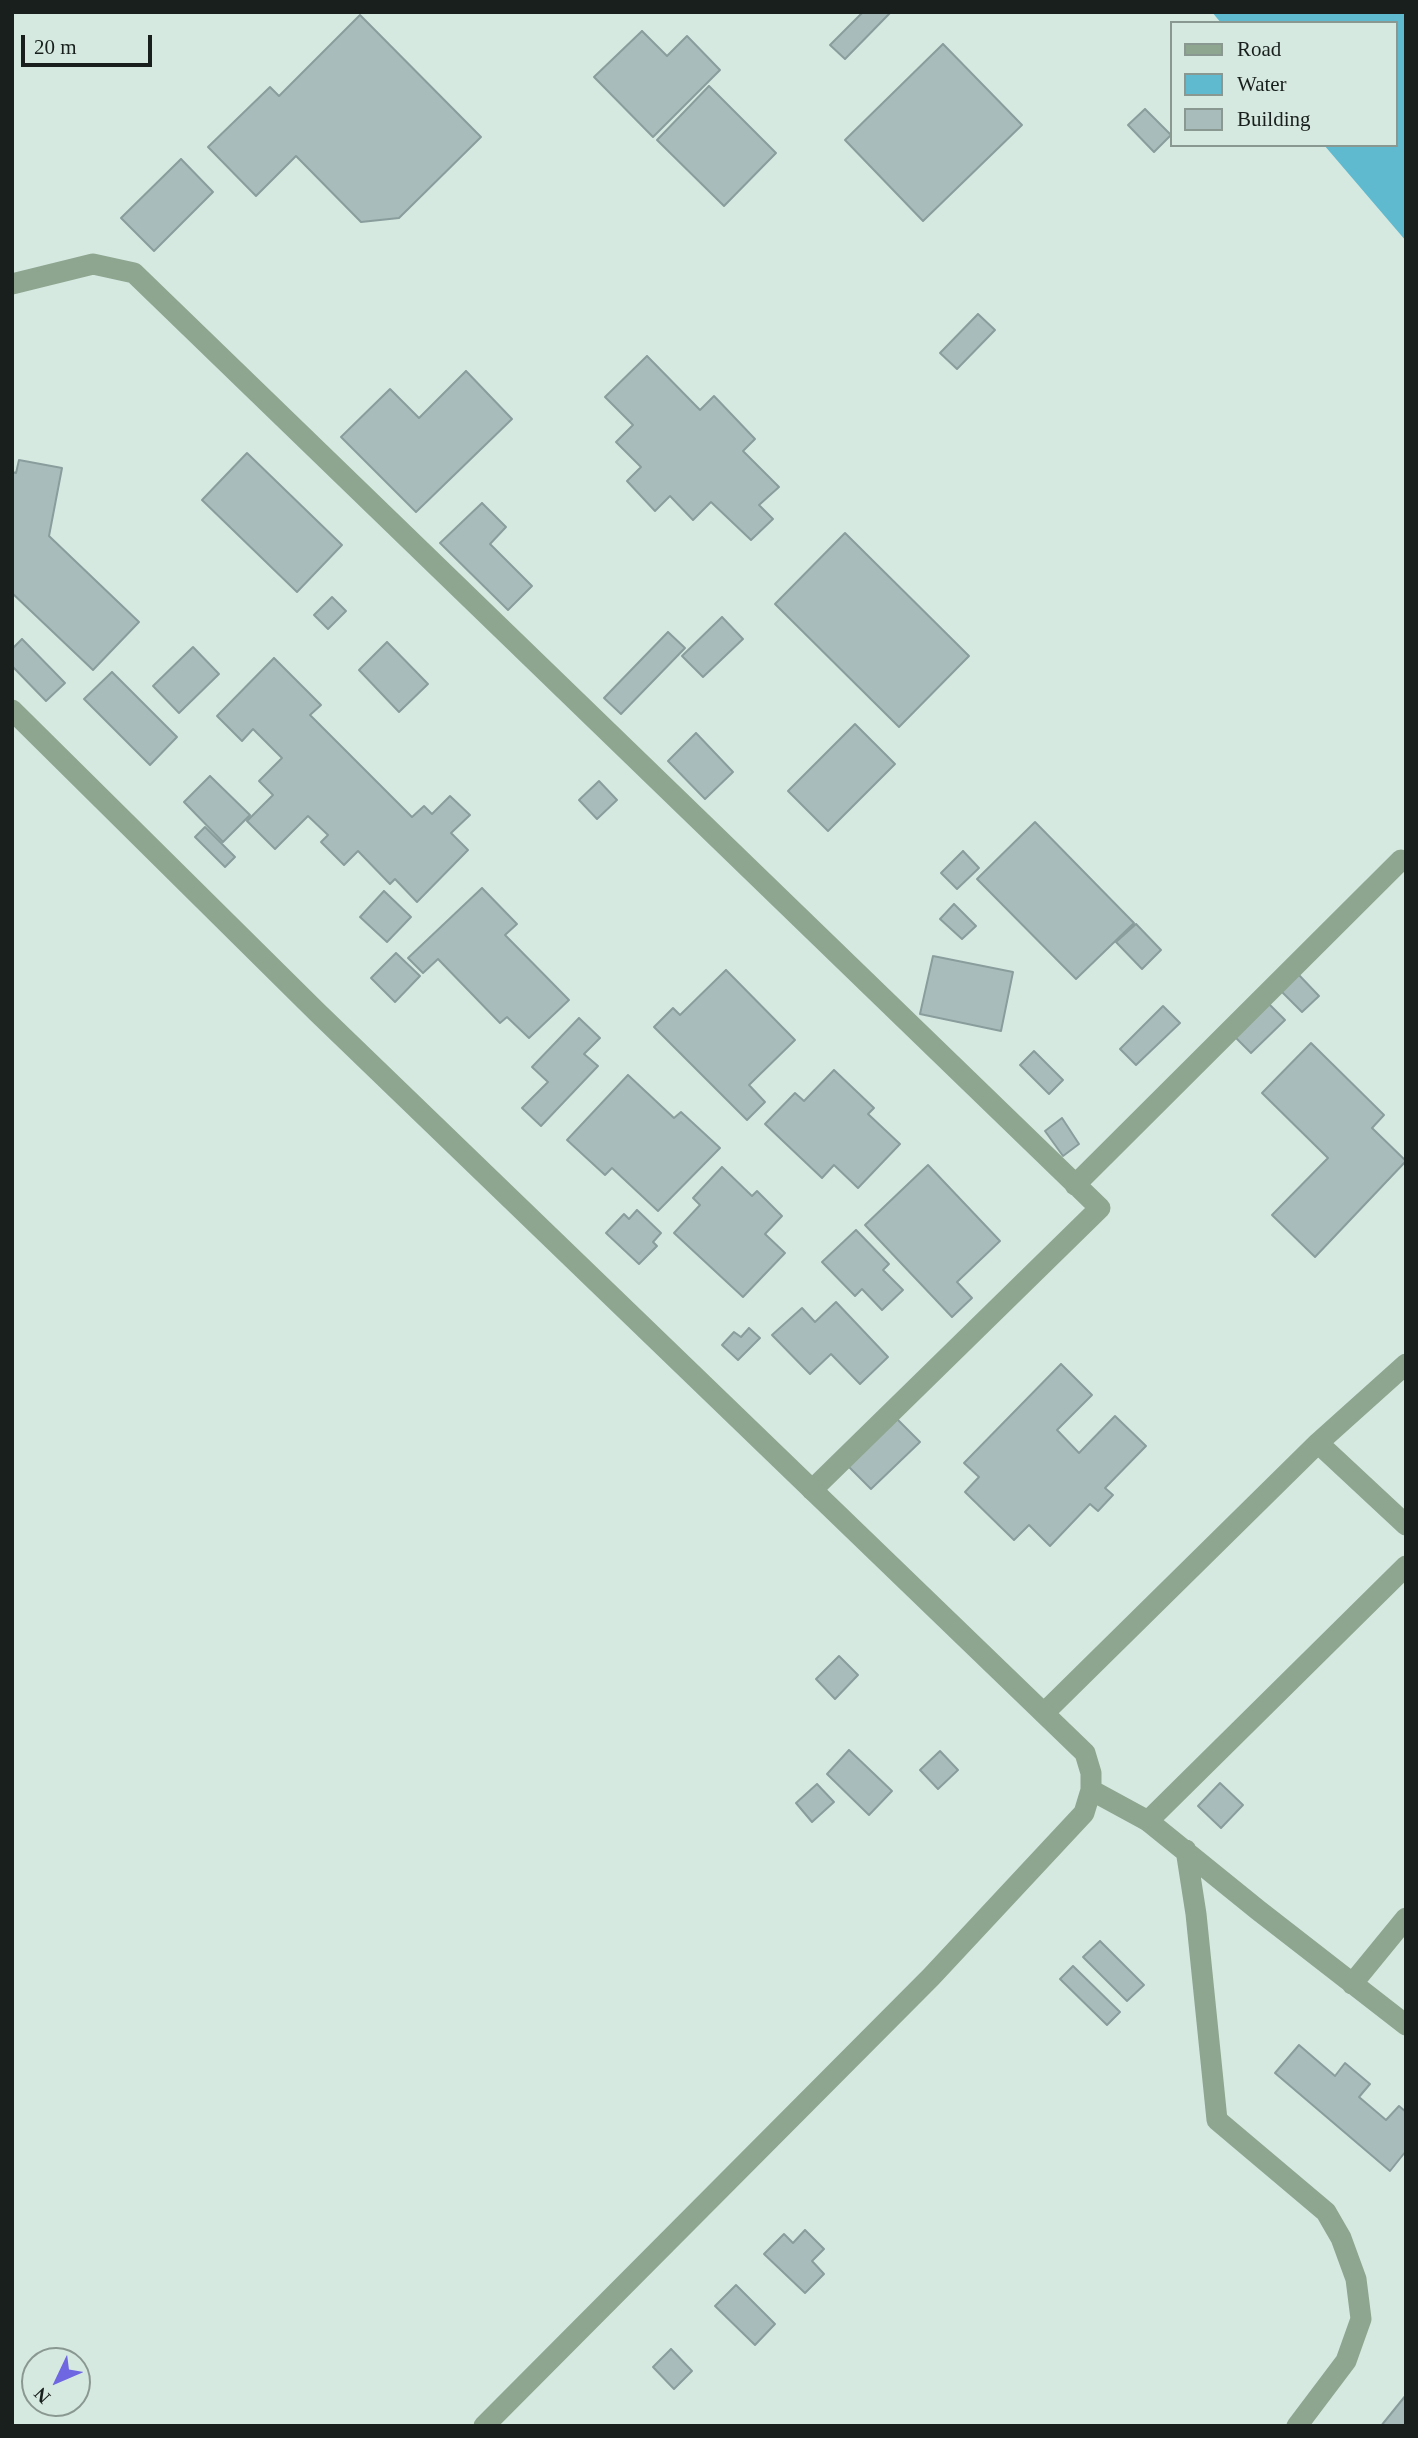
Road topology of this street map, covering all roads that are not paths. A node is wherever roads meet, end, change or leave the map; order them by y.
1 (12, 284) edge
2 (12, 710) edge
3 (1401, 860) dead end
4 (1075, 1185) junction
5 (1406, 1364) edge
6 (1318, 1443) junction
7 (812, 1490) junction
8 (1406, 1525) edge
9 (1406, 1566) edge
10 (1044, 1713) junction
11 (1091, 1790) junction
12 (1149, 1821) junction
13 (1185, 1850) junction
14 (1406, 1918) edge
15 (1352, 1984) junction
16 (1406, 2025) edge
17 (484, 2426) edge
18 (1297, 2426) edge

1 - 4 street
2 - 7 street
3 - 4 street
4 - 7 street
5 - 6 street
6 - 8 street
6 - 10 street
7 - 10 street
9 - 12 street
10 - 11 street
11 - 12 street
11 - 17 street
12 - 13 street
13 - 15 street
13 - 18 street
14 - 15 street
15 - 16 street

